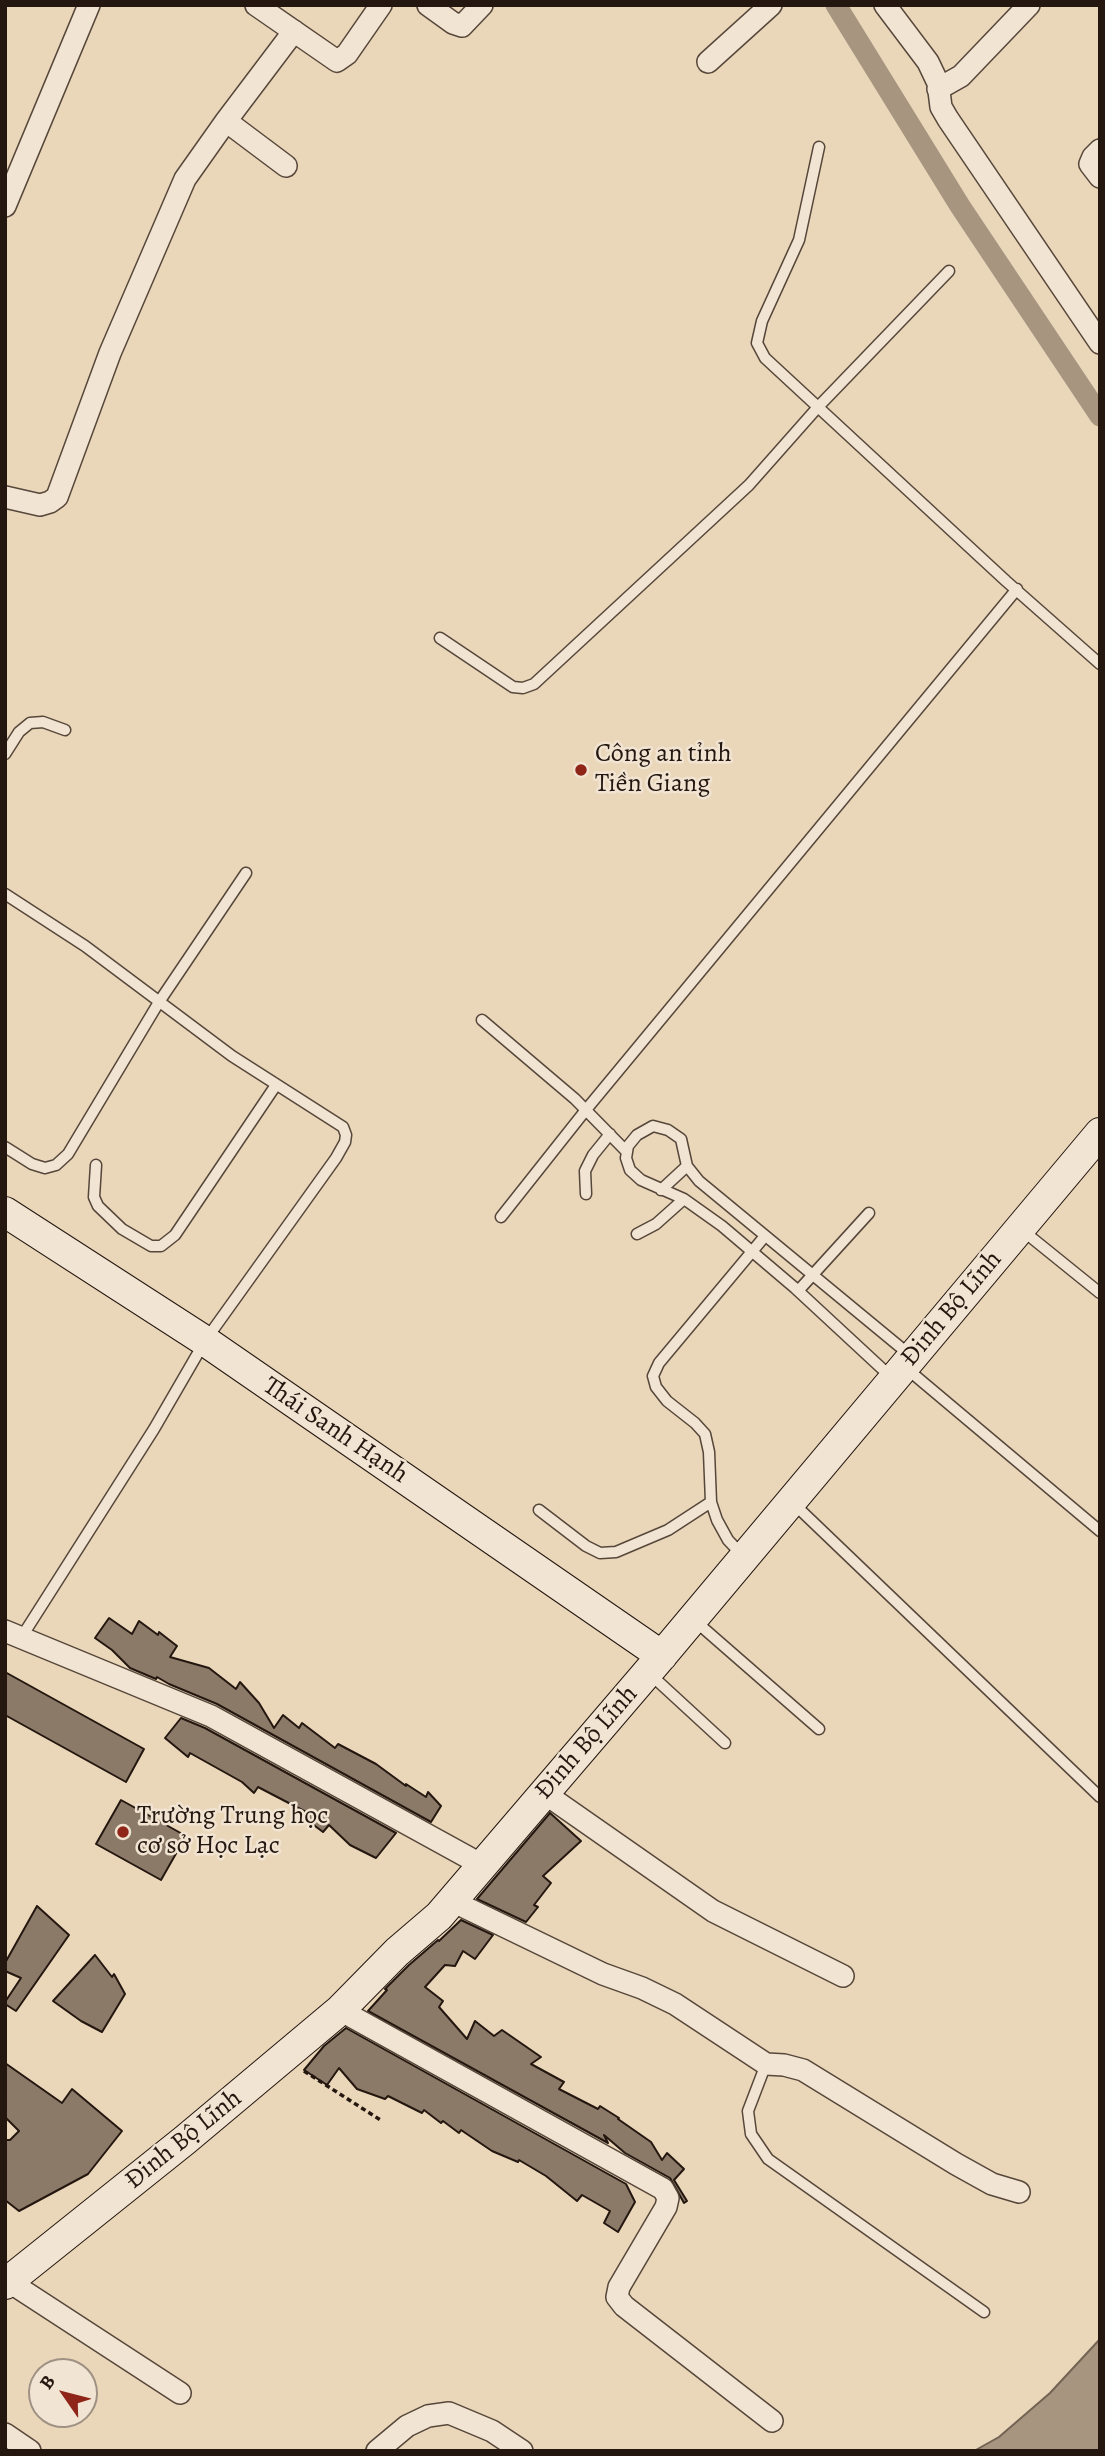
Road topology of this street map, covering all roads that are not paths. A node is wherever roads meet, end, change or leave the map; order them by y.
1 (89, 5) edge
2 (256, 5) edge
3 (381, 5) edge
4 (428, 5) edge
5 (482, 5) edge
6 (771, 5) edge
7 (885, 5) edge
8 (1029, 5) edge
9 (294, 32) junction
10 (708, 62) dead end
11 (938, 89) junction
12 (226, 121) junction
13 (818, 147) dead end
14 (1100, 150) edge
15 (286, 166) dead end
16 (1100, 177) edge
17 (5, 206) edge
18 (948, 271) dead end
19 (1100, 343) edge
20 (818, 407) junction
21 (5, 497) edge
22 (1017, 589) junction
23 (440, 638) dead end
24 (1100, 664) edge
25 (65, 730) dead end
26 (5, 754) edge
27 (246, 873) dead end
28 (5, 894) edge
29 (159, 1002) junction
30 (482, 1020) dead end
31 (276, 1085) junction
32 (585, 1111) junction
33 (1100, 1133) edge
34 (610, 1134) junction
35 (5, 1147) edge
36 (626, 1150) junction
37 (96, 1165) dead end
38 (687, 1166) junction
39 (661, 1190) junction
40 (586, 1194) dead end
41 (684, 1199) junction
42 (5, 1212) edge
43 (869, 1213) dead end
44 (500, 1217) dead end
45 (1020, 1228) junction
46 (637, 1234) dead end
47 (765, 1236) junction
48 (752, 1251) junction
49 (812, 1274) junction
50 (798, 1291) junction
51 (1100, 1293) edge
52 (205, 1342) junction
53 (903, 1367) junction
54 (791, 1501) junction
55 (712, 1502) junction
56 (538, 1510) dead end
57 (1100, 1531) edge
58 (744, 1558) junction
59 (693, 1619) junction
60 (13, 1635) edge
61 (655, 1664) junction
62 (819, 1729) dead end
63 (725, 1744) dead end
64 (544, 1793) junction
65 (1100, 1797) edge
66 (482, 1865) junction
67 (452, 1901) junction
68 (843, 1976) dead end
69 (340, 2010) junction
70 (766, 2064) junction
71 (1019, 2192) dead end
72 (7, 2282) edge
73 (984, 2312) dead end
74 (180, 2393) dead end
75 (772, 2421) dead end
76 (5, 2434) edge
77 (30, 2451) edge
78 (377, 2451) edge
79 (522, 2451) edge

1 - 17 street
2 - 9 street
3 - 9 street
4 - 5 street
6 - 10 street
7 - 11 street
8 - 11 street
9 - 12 street
11 - 19 street
12 - 15 street
12 - 21 street
13 - 20 lane
14 - 16 street
18 - 20 lane
20 - 22 lane
20 - 23 lane
22 - 24 lane
22 - 32 lane
25 - 26 lane
27 - 29 lane
28 - 29 lane
29 - 31 lane
29 - 35 lane
30 - 32 lane
31 - 37 lane
31 - 52 lane
32 - 34 lane
32 - 44 lane
33 - 45 main road, Đinh Bộ Lĩnh
34 - 36 lane
34 - 40 lane
36 - 38 lane
36 - 39 lane
38 - 39 lane
38 - 47 lane
39 - 41 lane
41 - 46 lane
41 - 48 lane
42 - 52 main road, Thái Sanh Hạnh
43 - 49 lane
45 - 51 lane
45 - 53 main road, Đinh Bộ Lĩnh
47 - 48 lane
47 - 49 lane
48 - 50 lane
48 - 55 lane
49 - 50 lane
49 - 53 lane
50 - 53 lane
52 - 60 lane
52 - 61 main road, Thái Sanh Hạnh
53 - 54 main road, Đinh Bộ Lĩnh
53 - 57 lane
54 - 58 main road, Đinh Bộ Lĩnh
54 - 65 lane
55 - 56 lane
55 - 58 lane
58 - 59 main road, Đinh Bộ Lĩnh
59 - 61 main road, Đinh Bộ Lĩnh
59 - 62 lane
60 - 66 street
61 - 63 lane
61 - 64 main road, Đinh Bộ Lĩnh
64 - 66 main road, Đinh Bộ Lĩnh
64 - 68 street
66 - 67 main road, Đinh Bộ Lĩnh
67 - 69 main road, Đinh Bộ Lĩnh
67 - 70 street
69 - 72 main road, Đinh Bộ Lĩnh
69 - 75 street
70 - 71 street
70 - 73 lane
72 - 74 street
76 - 77 street
78 - 79 street

